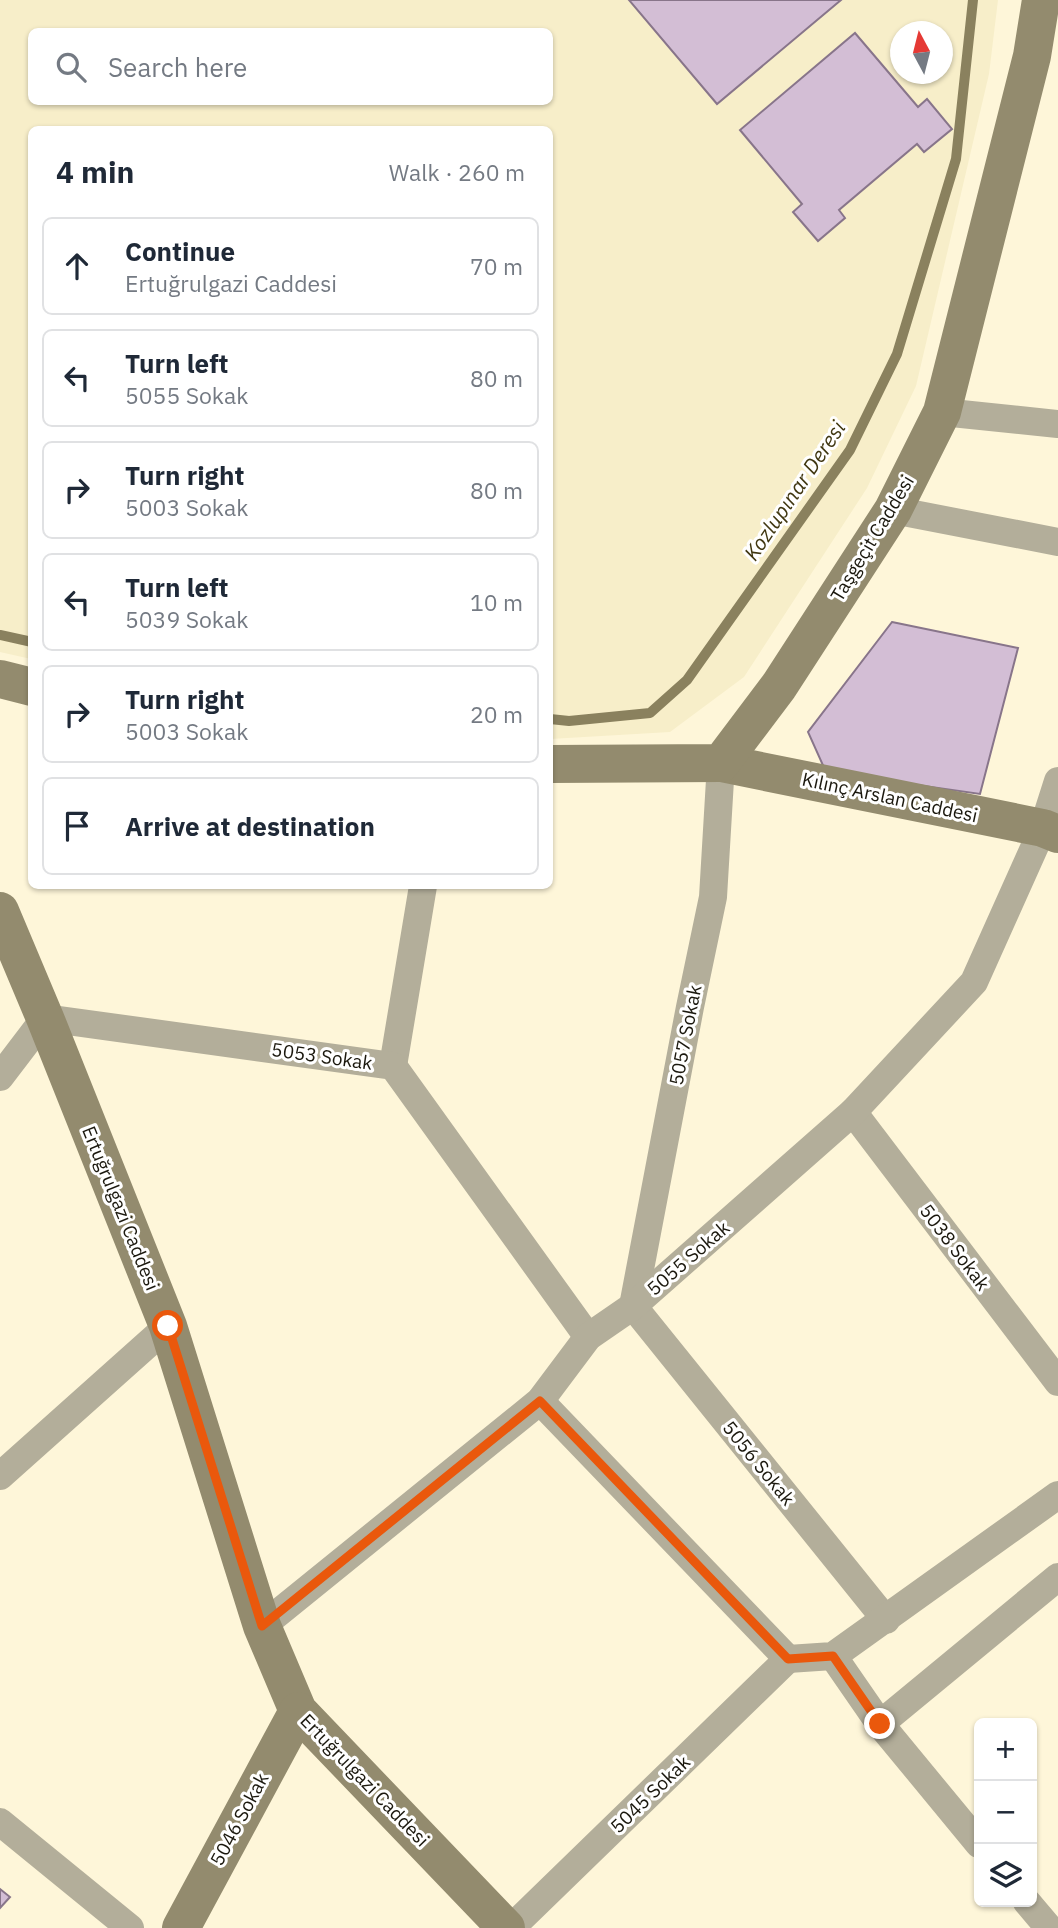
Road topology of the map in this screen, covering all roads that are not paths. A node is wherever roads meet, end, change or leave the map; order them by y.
1 (1041, 0) edge
2 (1045, 57) edge
3 (942, 412) junction
4 (1058, 424) edge
5 (893, 510) junction
6 (1058, 542) edge
7 (0, 679) edge
8 (28, 686) edge
9 (721, 763) junction
10 (553, 764) edge
11 (1058, 781) edge
12 (1050, 831) edge
13 (422, 889) edge
14 (0, 911) edge
15 (45, 1018) junction
16 (393, 1066) junction
17 (0, 1077) edge
18 (853, 1112) junction
19 (633, 1306) junction
20 (168, 1326) junction
21 (588, 1337) junction
22 (1058, 1382) edge
23 (540, 1401) junction
24 (0, 1476) edge
25 (1055, 1504) edge
26 (1058, 1577) edge
27 (886, 1620) junction
28 (262, 1626) junction
29 (833, 1656) junction
30 (788, 1659) junction
31 (298, 1711) junction
32 (880, 1724) junction
33 (0, 1822) edge
34 (974, 1838) edge
35 (1031, 1907) edge
36 (130, 1928) edge
37 (181, 1928) edge
38 (509, 1928) edge
39 (1049, 1928) edge

1 - 2 street, Taşgeçit Caddesi
2 - 3 street, Taşgeçit Caddesi
3 - 4 street
3 - 5 street, Taşgeçit Caddesi
5 - 6 street
5 - 9 street, Taşgeçit Caddesi
7 - 8 street
9 - 10 street
9 - 12 street, Kılınç Arslan Caddesi
9 - 19 street, 5057 Sokak
11 - 12 street, 5055 Sokak
12 - 18 street, 5055 Sokak
13 - 16 street
14 - 15 street, Ertuğrulgazi Caddesi
15 - 16 street, 5053 Sokak
15 - 17 street
15 - 20 street, Ertuğrulgazi Caddesi
16 - 21 street, 5053 Sokak
18 - 19 street, 5055 Sokak
18 - 22 street, 5038 Sokak
19 - 21 street, 5055 Sokak
19 - 27 street, 5056 Sokak
20 - 24 street
20 - 28 street, Ertuğrulgazi Caddesi
21 - 23 street, 5055 Sokak
23 - 28 street, 5055 Sokak
23 - 30 street
25 - 27 street
26 - 32 street
27 - 29 street
28 - 31 street, Ertuğrulgazi Caddesi
29 - 30 street
29 - 32 street
30 - 38 street, 5045 Sokak
31 - 37 street, 5046 Sokak
31 - 38 street, Ertuğrulgazi Caddesi
32 - 34 street
33 - 36 street
35 - 39 street

